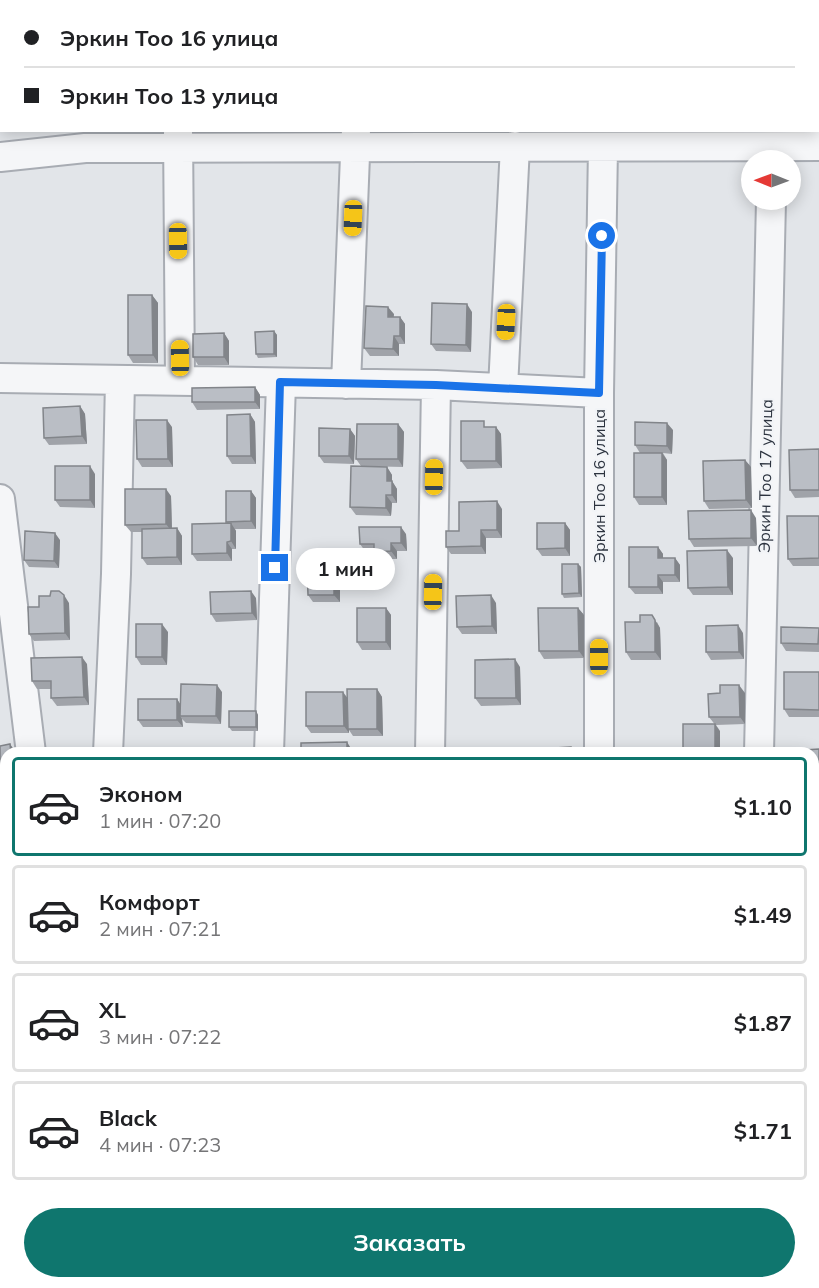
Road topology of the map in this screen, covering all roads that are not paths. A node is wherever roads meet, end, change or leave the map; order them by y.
1 (704, 138) edge
2 (178, 139) edge
3 (356, 139) edge
4 (524, 141) edge
5 (37, 142) edge
6 (819, 146) edge
7 (603, 147) junction
8 (758, 150) edge
9 (792, 150) edge
10 (0, 157) edge
11 (771, 210) edge
12 (0, 378) edge
13 (120, 380) junction
14 (180, 381) junction
15 (280, 382) junction
16 (346, 384) junction
17 (436, 385) junction
18 (503, 388) junction
19 (599, 393) junction
20 (0, 499) edge
21 (30, 747) edge
22 (108, 747) edge
23 (269, 747) edge
24 (430, 747) edge
25 (600, 747) edge
26 (759, 747) edge

1 - 7 street
1 - 8 street
2 - 3 street
2 - 5 street
2 - 14 street
3 - 4 street
3 - 16 street
4 - 7 street
4 - 18 street
5 - 10 street
6 - 9 street
7 - 19 street, Эркин Тоо 16 улица
11 - 26 street, Эркин Тоо 17 улица
12 - 13 street
13 - 14 street
13 - 22 street
14 - 15 street
15 - 16 street
15 - 23 street
16 - 17 street
17 - 18 street
17 - 24 street
18 - 19 street
19 - 25 street, Эркин Тоо 16 улица
20 - 21 street

